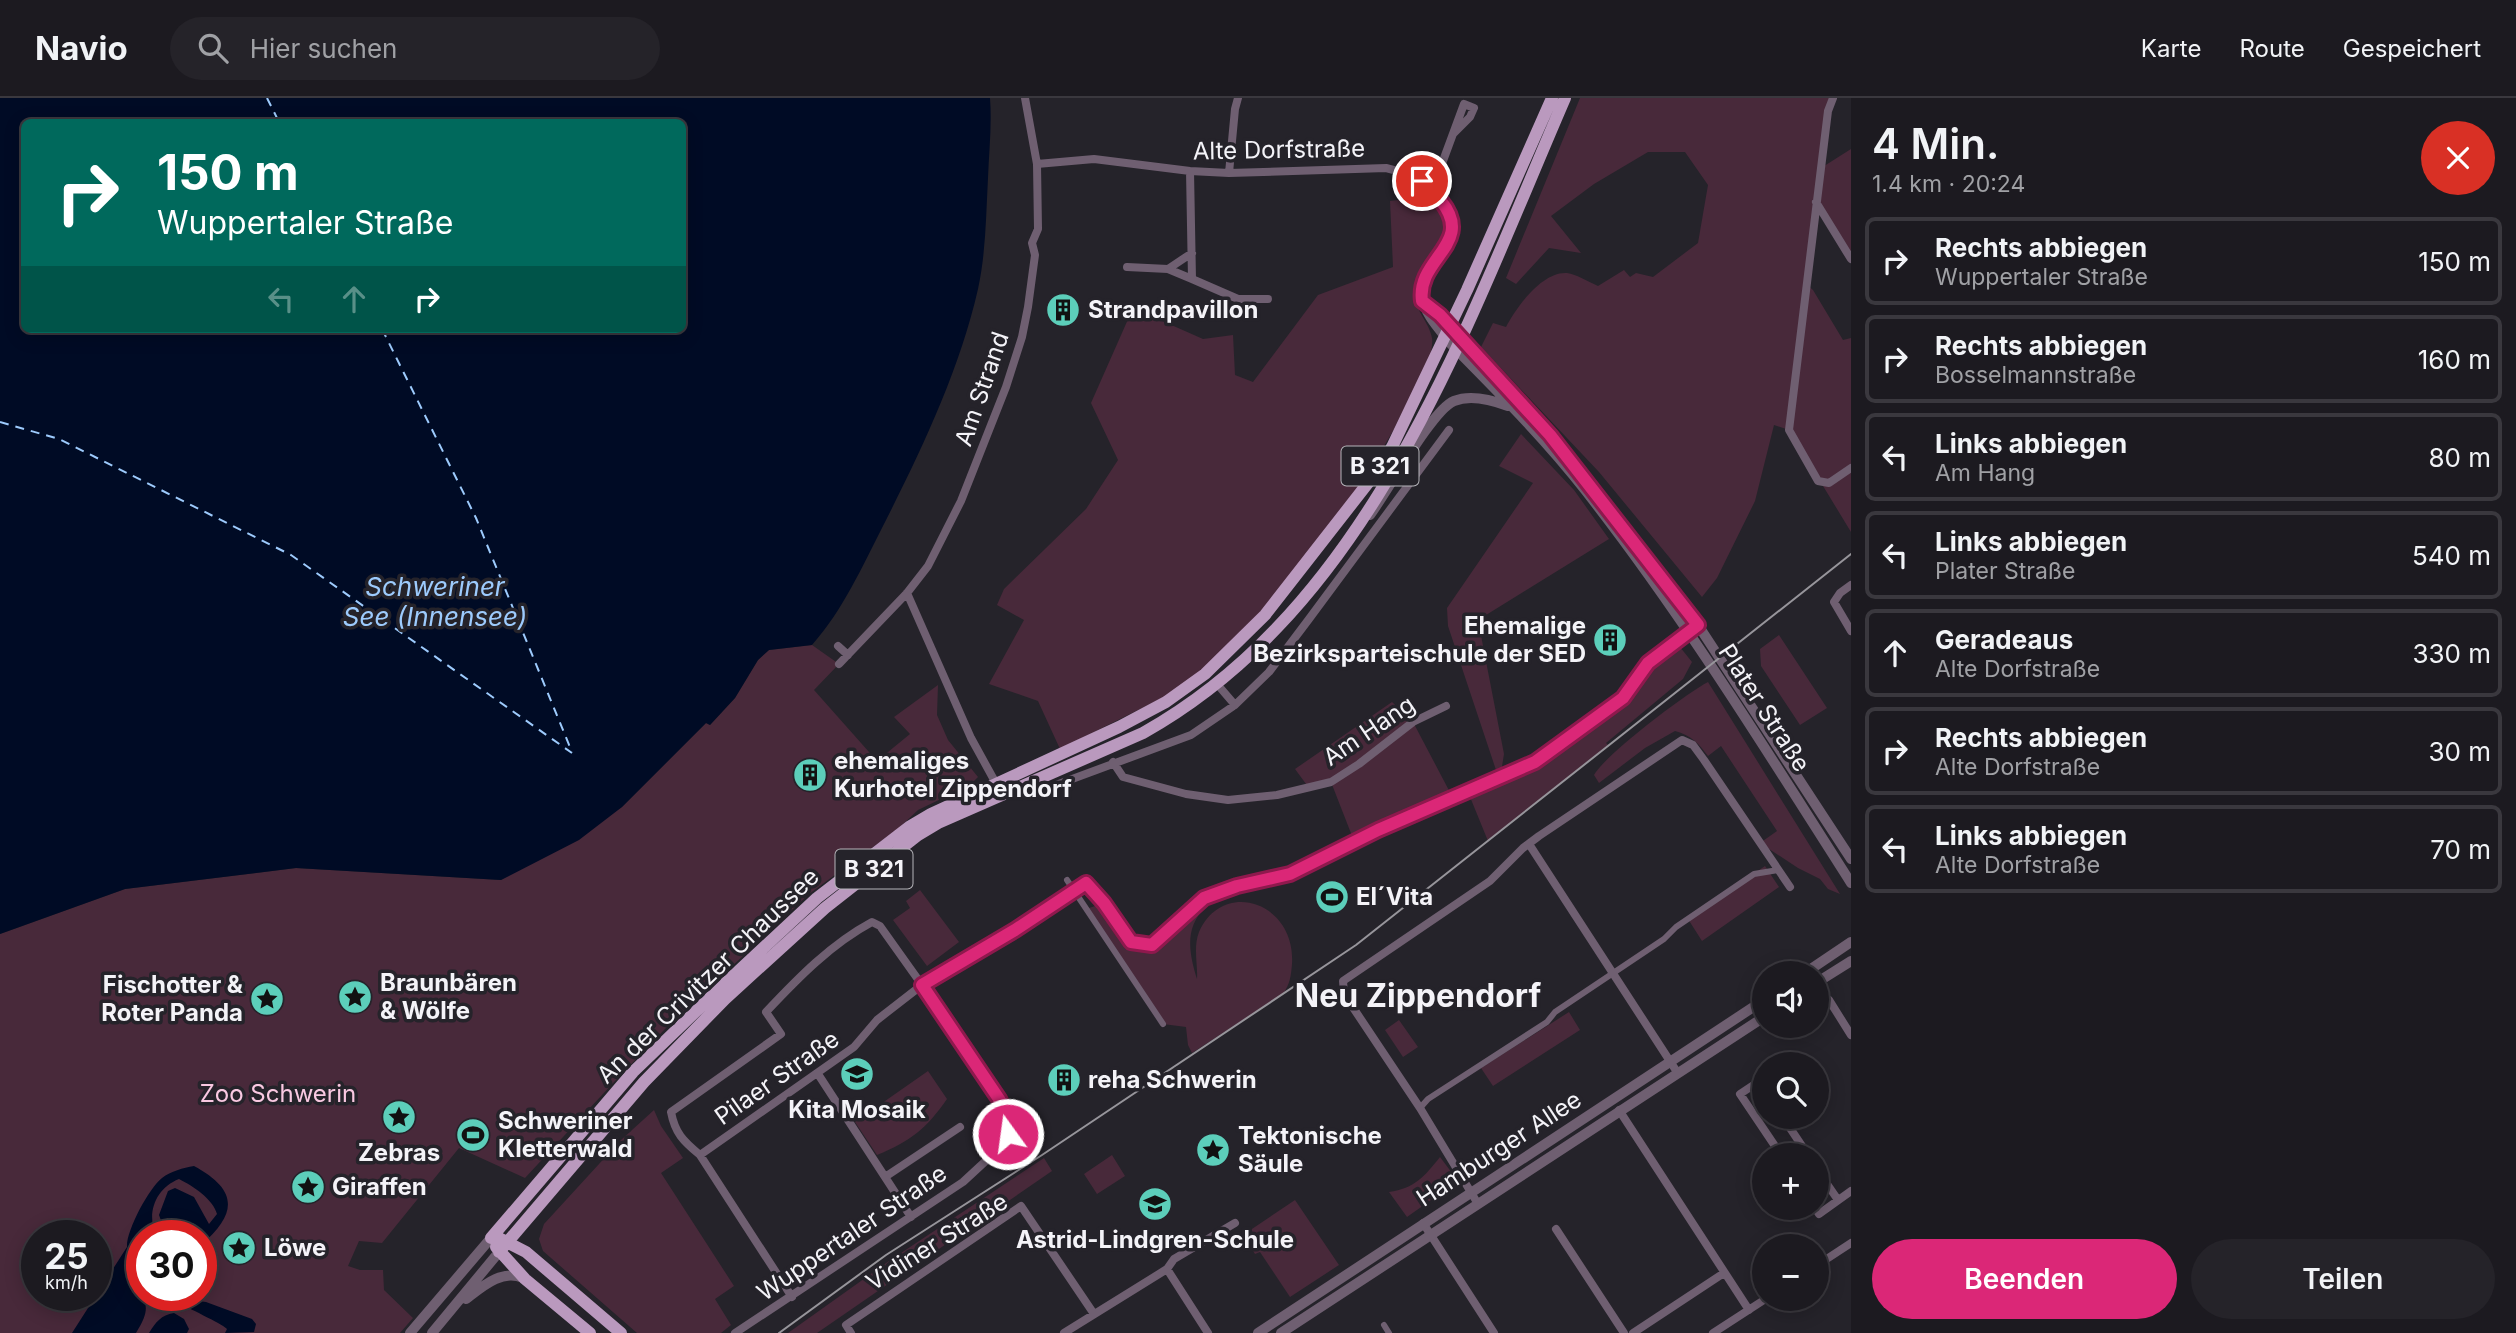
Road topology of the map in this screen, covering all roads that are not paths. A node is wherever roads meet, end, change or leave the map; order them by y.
1 (1025, 98) edge
2 (1238, 98) edge
3 (1552, 98) edge
4 (1565, 98) edge
5 (1833, 98) edge
6 (1453, 134) dead end
7 (1037, 164) junction
8 (1190, 171) junction
9 (1229, 173) junction
10 (1428, 185) junction
11 (1816, 202) junction
12 (1192, 253) junction
13 (1851, 260) edge
14 (1126, 267) dead end
15 (1168, 269) junction
16 (1192, 279) junction
17 (1268, 299) dead end
18 (1447, 332) junction
19 (1458, 343) junction
20 (1511, 408) junction
21 (1449, 430) dead end
22 (1851, 468) edge
23 (1340, 550) junction
24 (1851, 586) edge
25 (907, 593) junction
26 (1694, 628) junction
27 (1851, 631) edge
28 (838, 646) dead end
29 (848, 655) junction
30 (839, 664) dead end
31 (1217, 684) junction
32 (1235, 705) junction
33 (1446, 706) dead end
34 (1113, 762) junction
35 (997, 783) junction
36 (1037, 792) dead end
37 (1006, 794) junction
38 (1529, 844) junction
39 (1851, 859) edge
40 (1778, 870) junction
41 (1067, 880) dead end
42 (1851, 883) edge
43 (1790, 887) dead end
44 (1071, 894) junction
45 (1851, 942) edge
46 (1823, 961) edge
47 (1851, 961) edge
48 (1612, 973) junction
49 (1829, 975) edge
50 (922, 985) junction
51 (1829, 1000) dead end
52 (1752, 1008) edge
53 (1163, 1024) dead end
54 (1752, 1025) edge
55 (1851, 1035) edge
56 (1671, 1062) junction
57 (1677, 1072) junction
58 (818, 1074) junction
59 (1752, 1086) edge
60 (1420, 1108) junction
61 (1619, 1110) junction
62 (1752, 1111) edge
63 (960, 1126) dead end
64 (700, 1154) junction
65 (886, 1177) junction
66 (1829, 1187) edge
67 (1851, 1191) edge
68 (1472, 1192) junction
69 (1838, 1200) junction
70 (1478, 1204) junction
71 (1829, 1207) edge
72 (911, 1217) junction
73 (1235, 1223) dead end
74 (1423, 1223) junction
75 (1556, 1229) dead end
76 (1431, 1235) junction
77 (491, 1237) junction
78 (509, 1242) junction
79 (1851, 1243) edge
80 (499, 1252) junction
81 (1829, 1257) edge
82 (1167, 1269) junction
83 (1724, 1273) junction
84 (525, 1279) junction
85 (792, 1297) junction
86 (454, 1307) junction
87 (1752, 1308) edge
88 (1749, 1310) junction
89 (1094, 1314) junction
90 (1384, 1325) dead end
91 (410, 1333) edge
92 (432, 1333) edge
93 (590, 1333) edge
94 (621, 1333) edge
95 (735, 1333) edge
96 (852, 1333) edge
97 (1064, 1333) edge
98 (1208, 1333) edge
99 (1258, 1333) edge
100 (1281, 1333) edge
101 (1389, 1333) edge
102 (1494, 1333) edge
103 (1624, 1333) edge
104 (1633, 1333) edge
105 (1713, 1333) edge

1 - 7 street, Am Strand
2 - 9 street
3 - 18 main road, An der Crivitzer Chaussee / B 321
4 - 19 main road, An der Crivitzer Chaussee / B 321
5 - 11 street
6 - 10 street
7 - 8 street, Alte Dorfstraße
7 - 25 street, Am Strand
8 - 9 street, Alte Dorfstraße
8 - 12 street
9 - 10 street, Alte Dorfstraße
10 - 18 street, Alte Dorfstraße
11 - 13 street
11 - 22 street
12 - 15 street
12 - 16 street
14 - 15 street
15 - 16 street
16 - 17 street
18 - 19 street, Plater Straße
18 - 35 main road, An der Crivitzer Chaussee / B 321
19 - 20 street, Plater Straße
19 - 23 main road, An der Crivitzer Chaussee / B 321
19 - 26 street, Plater Straße
20 - 23 street, B 321
20 - 26 street, Plater Straße
21 - 32 street
23 - 31 main road, An der Crivitzer Chaussee / B 321
24 - 27 street
25 - 29 street, Am Strand
25 - 35 street
26 - 39 street, Plater Straße
26 - 42 street, Plater Straße
26 - 44 street
28 - 29 street
29 - 30 street, Am Strand
31 - 32 street
31 - 37 main road, An der Crivitzer Chaussee / B 321
32 - 34 street
33 - 34 street, Am Hang
34 - 36 street
35 - 37 street
35 - 77 main road, An der Crivitzer Chaussee / B 321
37 - 78 main road, An der Crivitzer Chaussee / B 321
38 - 40 street
38 - 48 street
38 - 60 street
40 - 43 street
40 - 48 street
41 - 44 street
44 - 50 street
44 - 53 street
45 - 46 street
47 - 49 street
48 - 56 street
48 - 60 street
50 - 58 street, Pilaer Straße
50 - 64 street, Pilaer Straße
50 - 72 street, Wuppertaler Straße
51 - 55 street
52 - 56 street, Hamburger Allee
54 - 57 street, Hamburger Allee
56 - 57 street
56 - 68 street, Hamburger Allee
57 - 61 street, Hamburger Allee
58 - 64 street, Pilaer Straße
58 - 65 street
59 - 62 street
60 - 68 street
61 - 70 street, Hamburger Allee
61 - 83 street
63 - 65 street
64 - 85 street, Pilaer Straße
65 - 72 street
66 - 69 street
67 - 69 street
68 - 70 street
68 - 74 street, Hamburger Allee
69 - 71 street
70 - 76 street, Hamburger Allee
72 - 85 street, Wuppertaler Straße
73 - 82 street
74 - 76 street
74 - 99 street, Hamburger Allee
75 - 103 street
76 - 100 street, Hamburger Allee
76 - 102 street
77 - 78 main road
77 - 80 main road
77 - 91 street, An der Crivitzer Chaussee
78 - 80 main road, An der Crivitzer Chaussee
78 - 94 main road
79 - 81 street
80 - 84 main road
80 - 86 street, An der Crivitzer Chaussee
82 - 89 street
82 - 98 street
83 - 88 street
83 - 104 street
84 - 86 street, An der Crivitzer Chaussee
84 - 93 main road
85 - 95 street, Wuppertaler Straße
86 - 92 street, An der Crivitzer Chaussee
87 - 88 street
88 - 105 street
89 - 96 street, Vidiner Straße
89 - 97 street
90 - 101 street

